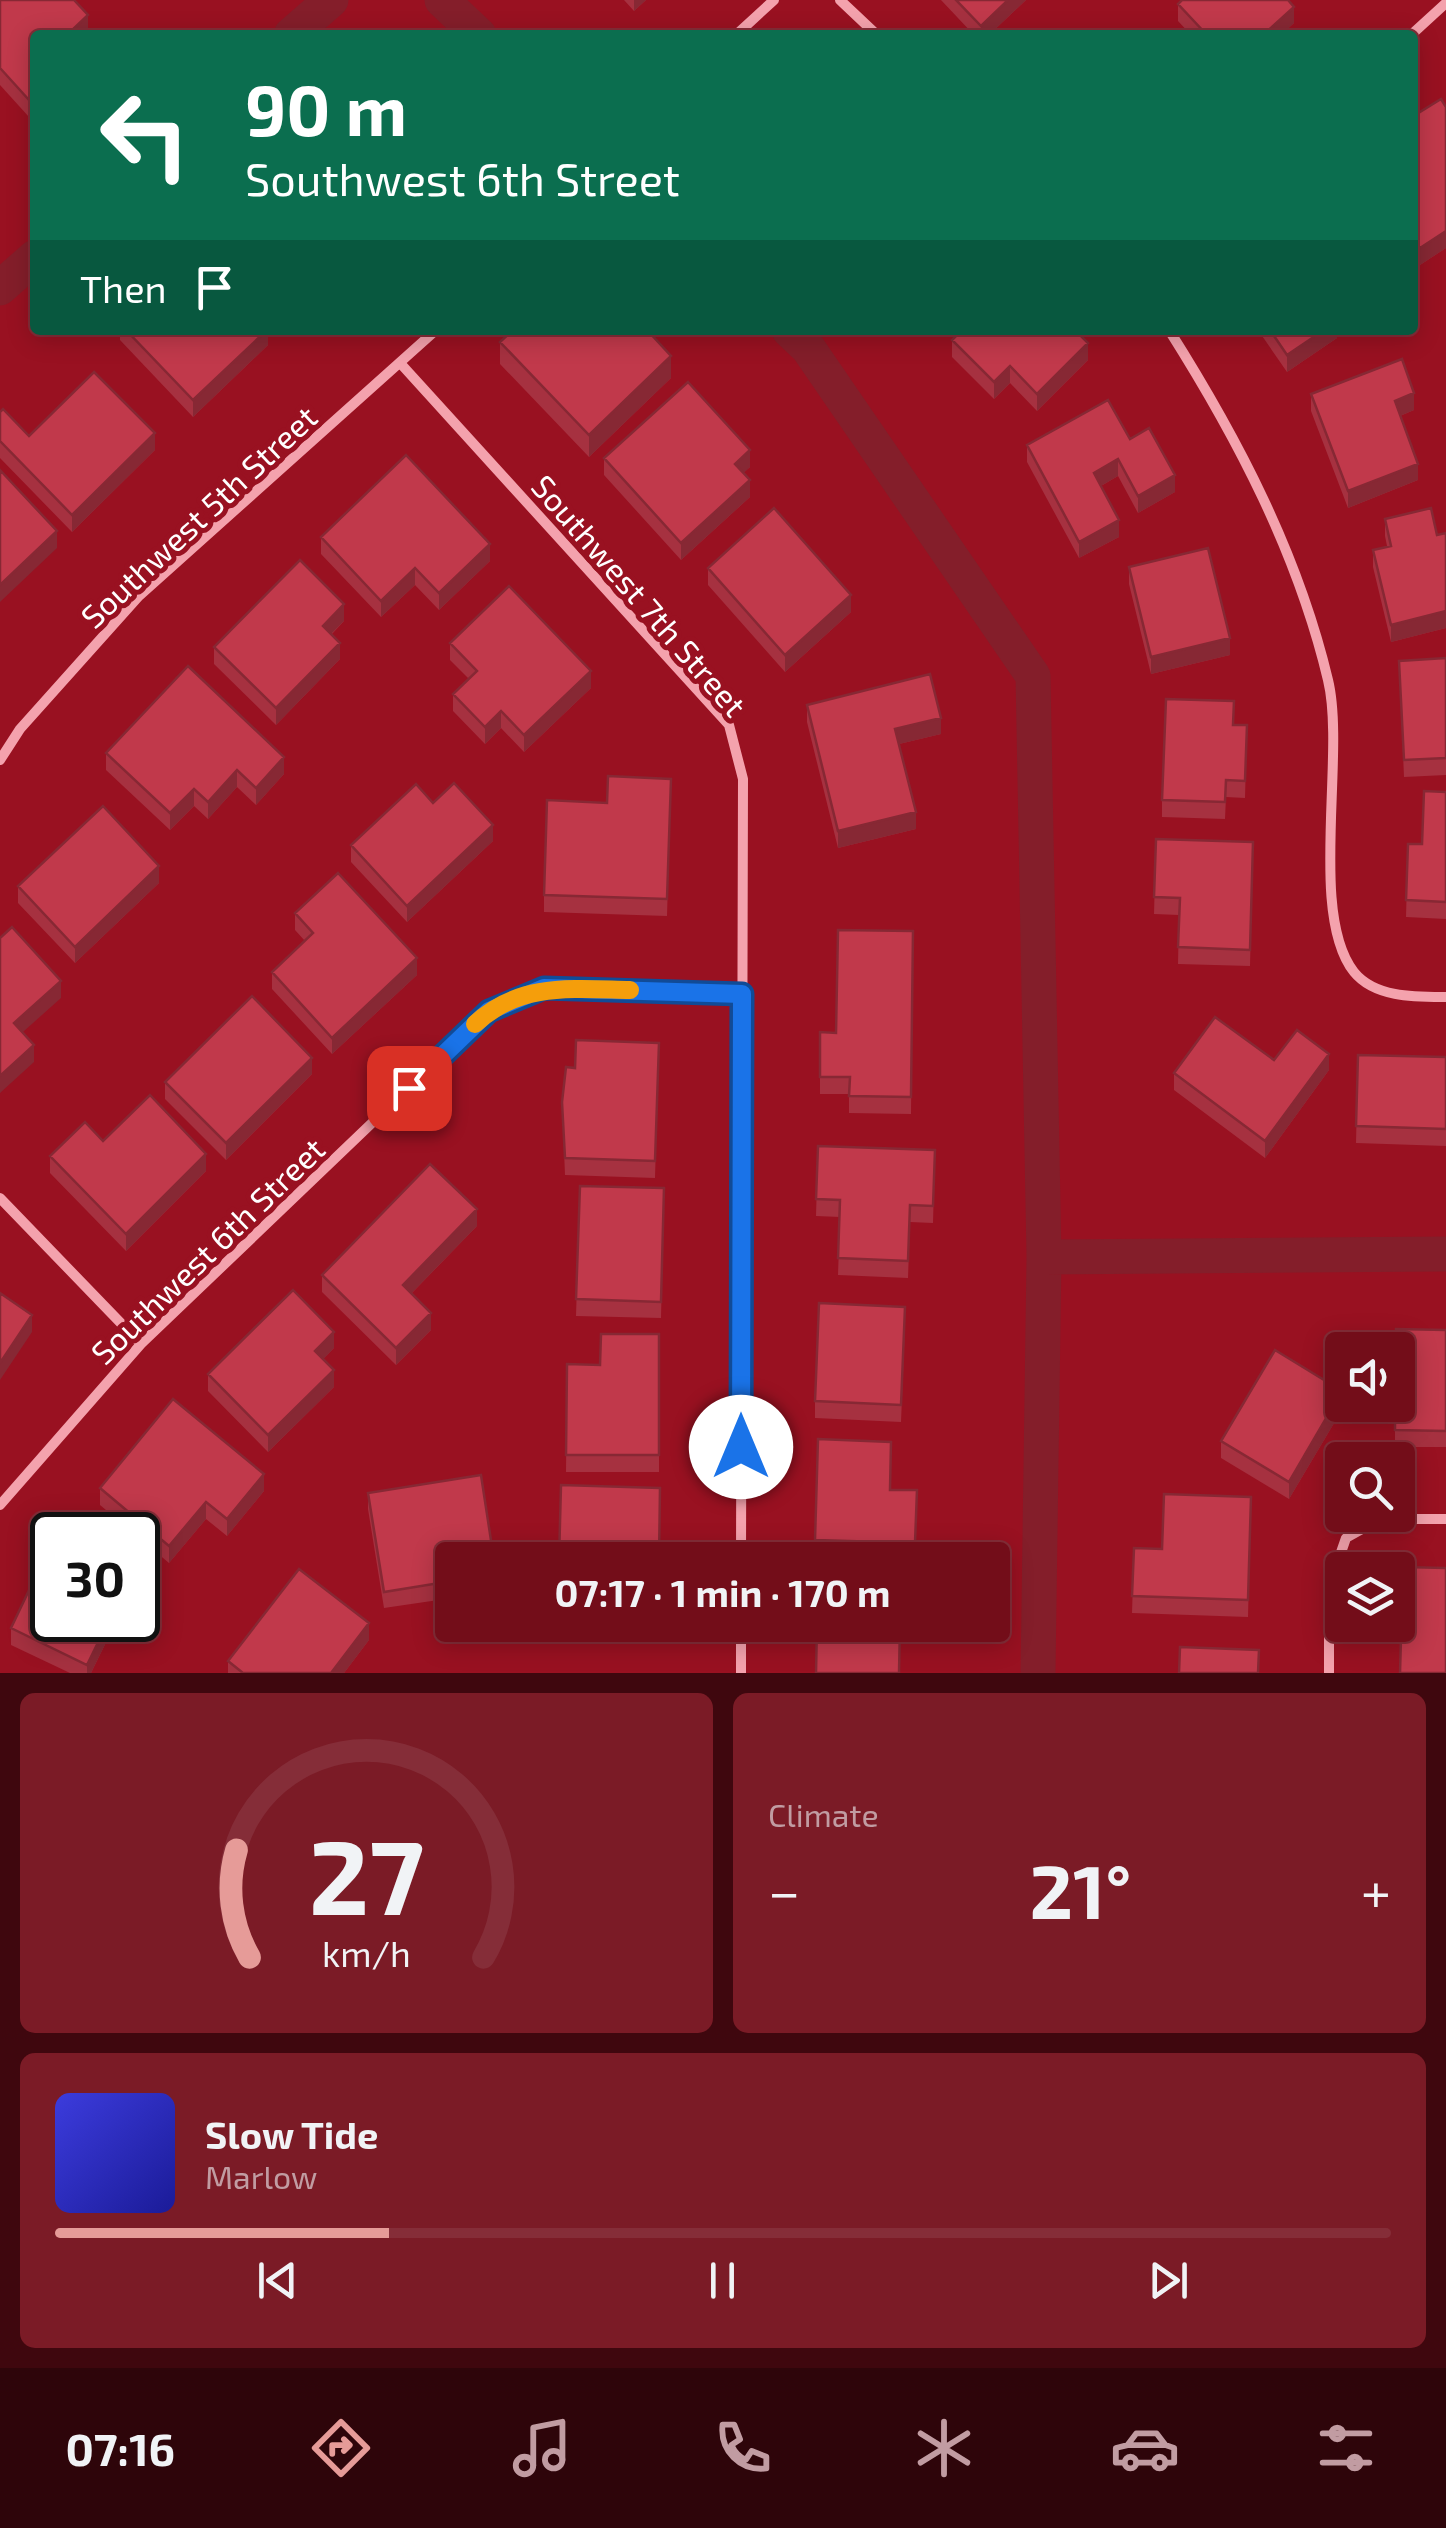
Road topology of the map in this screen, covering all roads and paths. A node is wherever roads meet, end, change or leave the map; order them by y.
1 (774, 0) edge
2 (840, 0) edge
3 (1446, 3) edge
4 (741, 30) edge
5 (872, 30) edge
6 (1416, 30) edge
7 (431, 335) edge
8 (1172, 335) edge
9 (401, 364) junction
10 (0, 760) edge
11 (742, 994) junction
12 (1446, 997) edge
13 (0, 1198) edge
14 (141, 1344) junction
15 (0, 1504) edge
16 (1446, 1520) edge
17 (741, 1542) edge
18 (741, 1642) edge
19 (741, 1673) edge
20 (1328, 1673) edge

1 - 4 street
2 - 5 street
3 - 6 street
7 - 9 street, Southwest 5th Street
8 - 12 street
9 - 10 street, Southwest 5th Street
9 - 11 street, Southwest 7th Street
11 - 14 street, Southwest 6th Street
11 - 17 street, Southwest 7th Street
13 - 14 street
14 - 15 street, Southwest 6th Street
16 - 20 street
18 - 19 street

